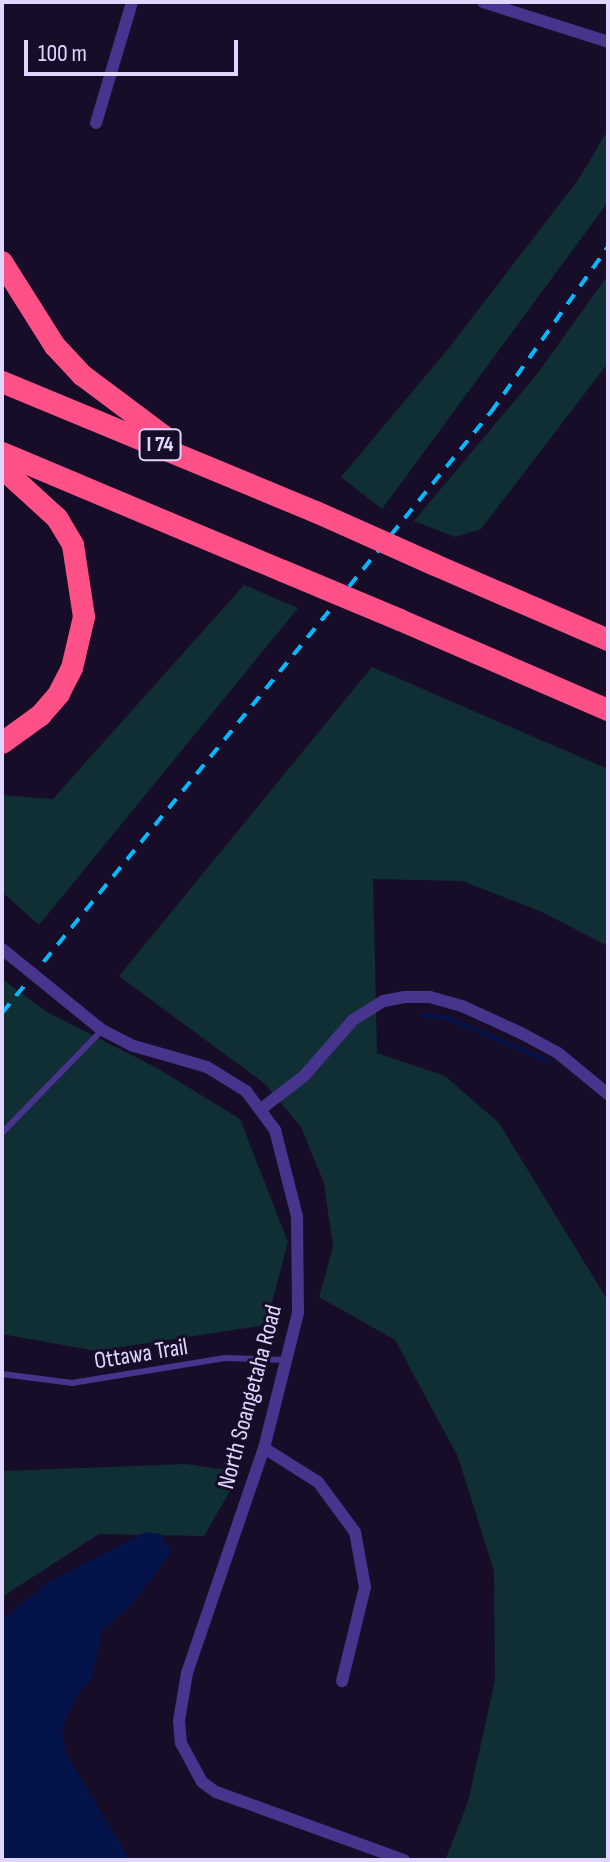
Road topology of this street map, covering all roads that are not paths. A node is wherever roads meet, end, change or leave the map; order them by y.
1 (132, 2) edge
2 (483, 2) edge
3 (608, 42) edge
4 (96, 123) dead end
5 (2, 262) edge
6 (2, 382) edge
7 (2, 453) edge
8 (199, 461) junction
9 (2, 468) edge
10 (608, 640) edge
11 (608, 710) edge
12 (2, 743) edge
13 (2, 949) edge
14 (102, 1030) junction
15 (608, 1094) edge
16 (261, 1109) junction
17 (2, 1133) edge
18 (287, 1360) junction
19 (2, 1374) edge
20 (264, 1448) junction
21 (342, 1681) dead end
22 (404, 1860) edge

1 - 4 street
2 - 3 street
5 - 8 highway
6 - 8 highway, I 74
7 - 11 highway, bridge
8 - 10 highway, I 74, bridge
9 - 12 highway
13 - 14 street, North Soangetaha Road, bridge
14 - 16 street, North Soangetaha Road
14 - 17 lane
15 - 16 street
16 - 18 street, North Soangetaha Road
18 - 19 lane, Ottawa Trail
18 - 20 street, North Soangetaha Road
20 - 21 street
20 - 22 street, North Soangetaha Road

